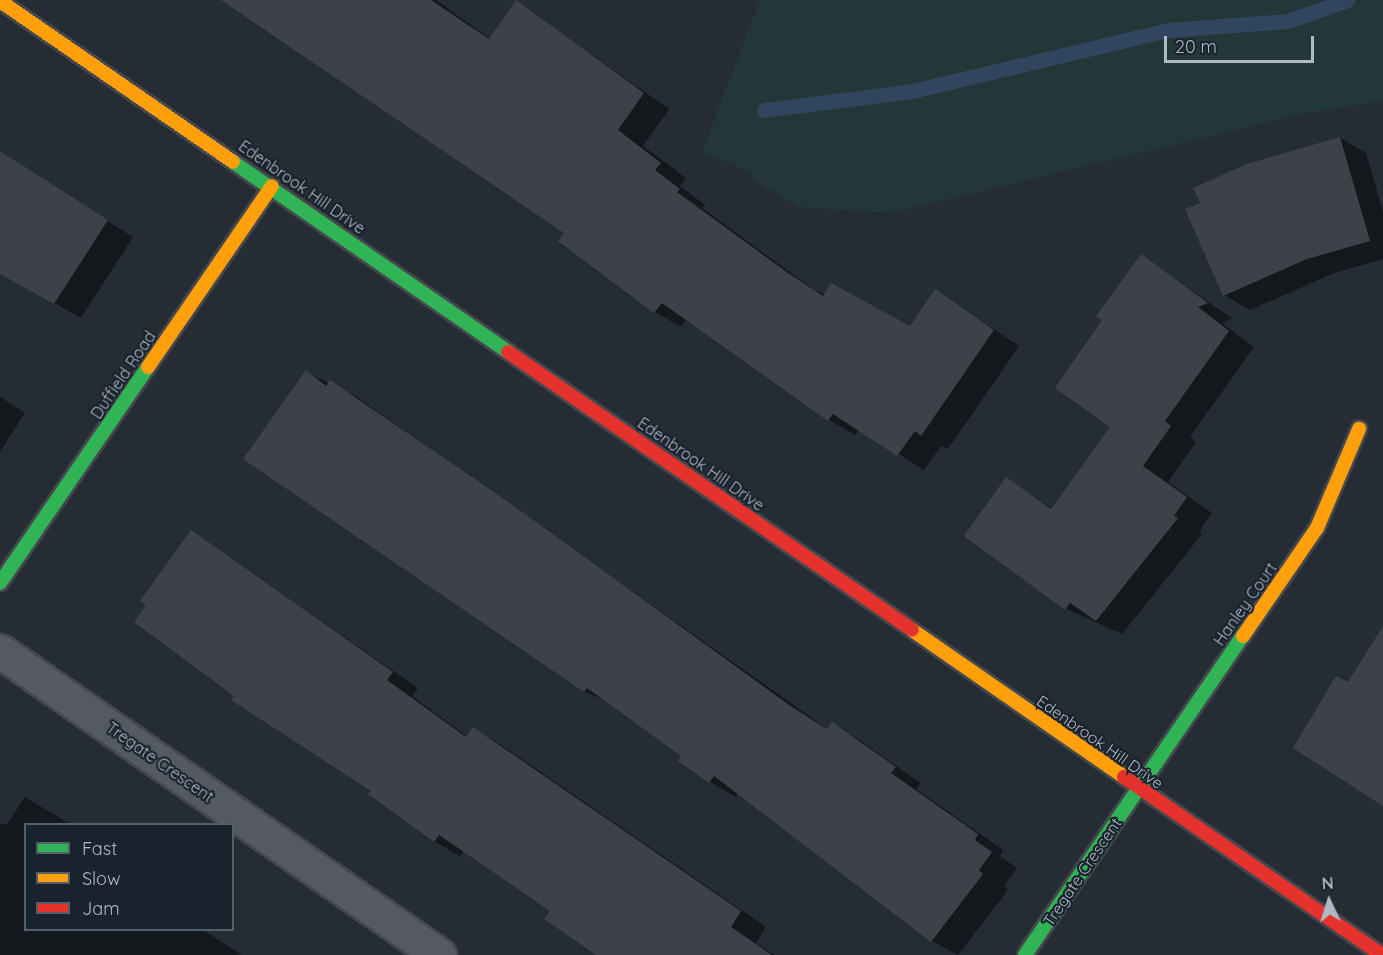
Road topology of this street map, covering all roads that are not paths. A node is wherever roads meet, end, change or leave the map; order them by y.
1 (0, 1) edge
2 (272, 186) junction
3 (1359, 429) dead end
4 (0, 583) edge
5 (0, 651) edge
6 (1138, 788) junction
7 (439, 955) edge
8 (1025, 955) edge
9 (1382, 955) edge

1 - 2 street, Edenbrook Hill Drive
2 - 4 street, Duffield Road
2 - 6 street, Edenbrook Hill Drive
3 - 6 street, Hanley Court
5 - 7 street, Tregate Crescent
6 - 8 street, Tregate Crescent
6 - 9 street, Edenbrook Hill Drive

